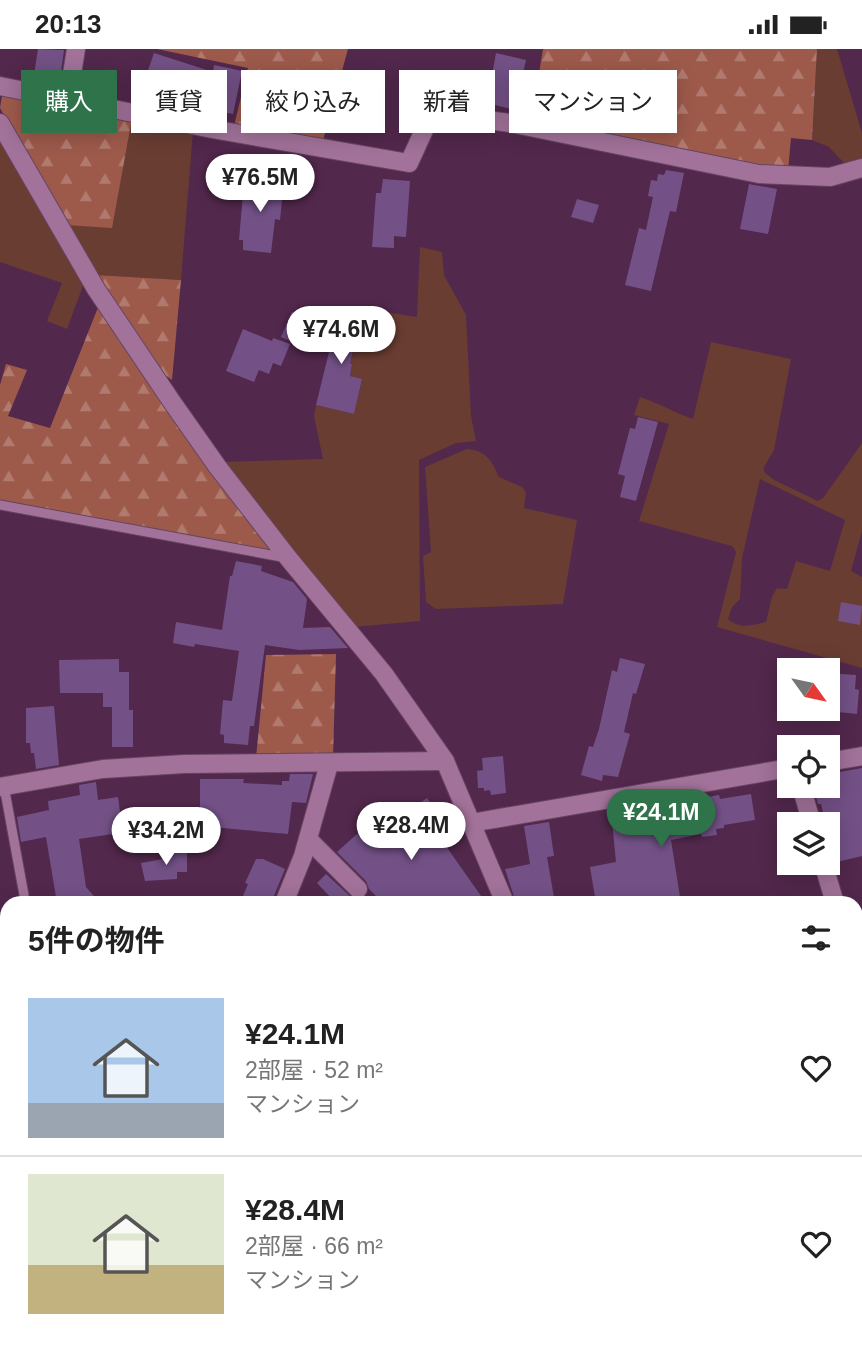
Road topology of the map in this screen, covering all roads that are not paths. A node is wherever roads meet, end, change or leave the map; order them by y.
1 (76, 49) edge
2 (73, 70) edge
3 (0, 86) edge
4 (21, 90) edge
5 (117, 109) edge
6 (0, 123) edge
7 (862, 168) edge
8 (0, 505) edge
9 (289, 559) junction
10 (862, 756) edge
11 (840, 760) edge
12 (445, 761) junction
13 (329, 764) junction
14 (777, 770) edge
15 (2, 786) edge
16 (471, 823) junction
17 (308, 839) junction
18 (827, 875) edge
19 (358, 889) dead end
20 (24, 895) dead end
21 (287, 896) edge
22 (502, 896) edge
23 (833, 896) edge

1 - 2 street
3 - 4 street
5 - 7 street
6 - 9 street
8 - 9 lane
9 - 12 street
10 - 11 street
12 - 13 street
12 - 16 street
13 - 15 street
13 - 17 street
14 - 16 street
15 - 20 lane
16 - 22 street
17 - 19 street
17 - 21 street
18 - 23 street

